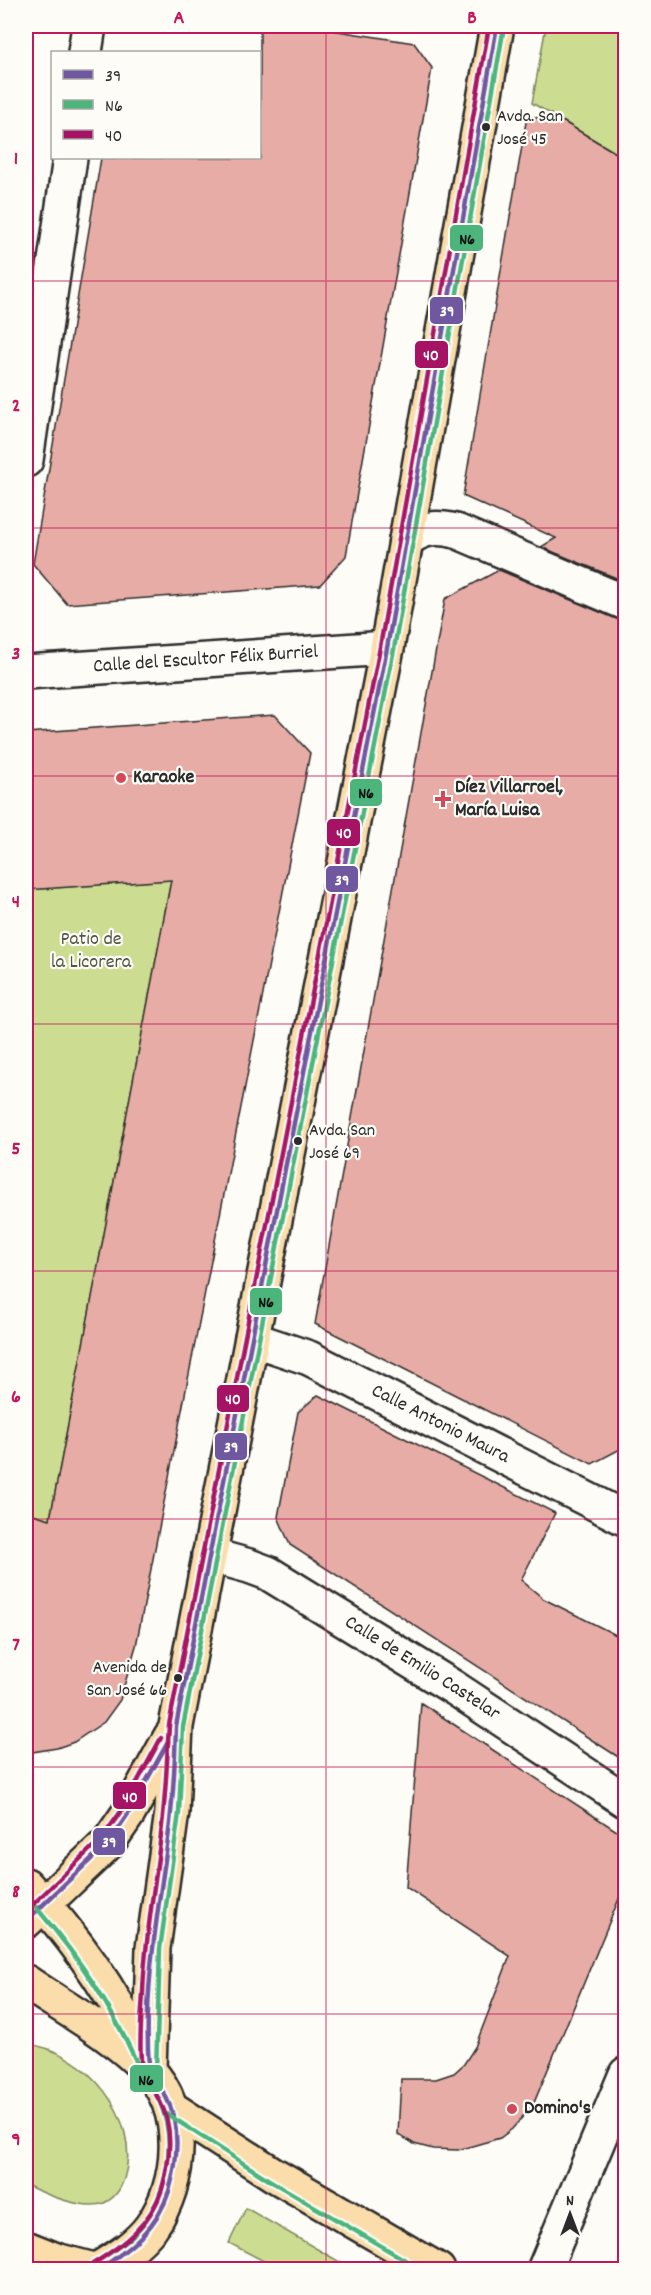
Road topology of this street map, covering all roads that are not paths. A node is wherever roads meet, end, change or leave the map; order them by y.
1 (89, 26) edge
2 (497, 26) edge
3 (85, 51) edge
4 (70, 159) edge
5 (26, 460) edge
6 (406, 540) junction
7 (626, 603) edge
8 (387, 648) junction
9 (26, 672) edge
10 (252, 1339) junction
11 (626, 1519) edge
12 (210, 1555) junction
13 (176, 1726) junction
14 (626, 1801) edge
15 (31, 1903) edge
16 (26, 1982) edge
17 (149, 2070) junction
18 (624, 2084) edge
19 (171, 2108) junction
20 (26, 2248) edge
21 (95, 2270) edge
22 (438, 2270) edge
23 (544, 2270) edge

1 - 3 street
2 - 6 main road
4 - 5 street
6 - 7 street
6 - 8 main road
8 - 9 street, Calle del Escultor Félix Burriel
8 - 10 main road
10 - 11 street, Calle Antonio Maura
10 - 12 main road
12 - 13 main road
12 - 14 street, Calle de Emilio Castelar
13 - 15 main road
13 - 17 main road
15 - 17 main road
16 - 17 main road
17 - 19 main road
18 - 23 street
19 - 21 main road
19 - 22 main road
20 - 21 main road

